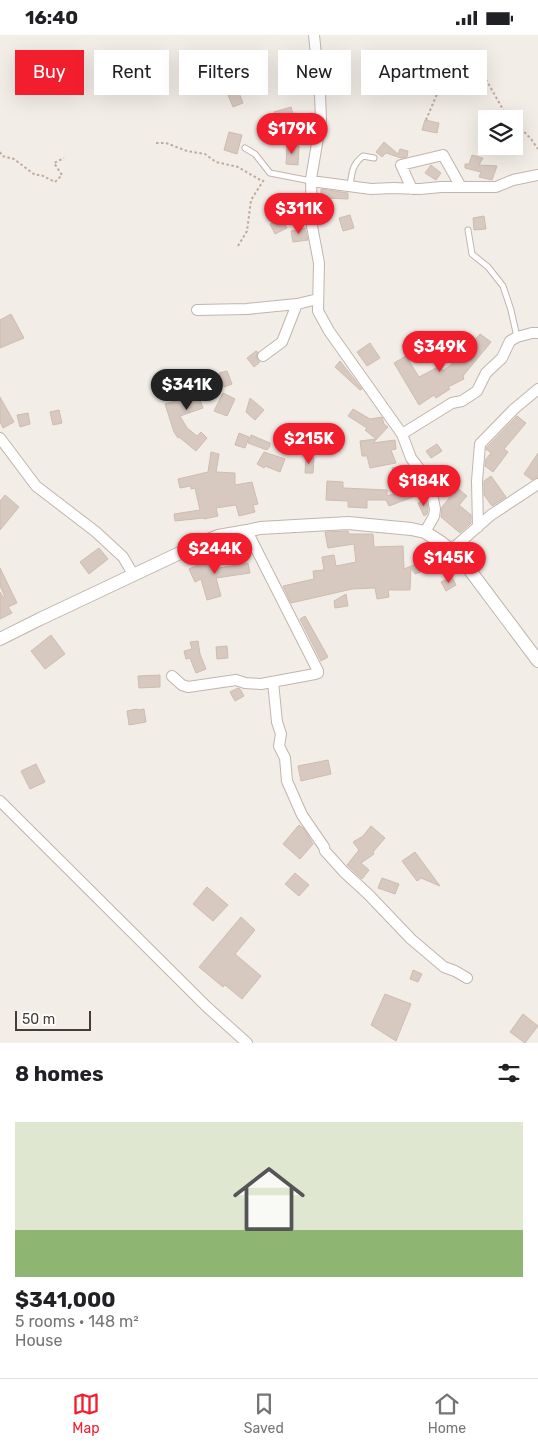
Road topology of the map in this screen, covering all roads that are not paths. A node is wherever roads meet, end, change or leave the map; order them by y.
1 (311, 38) edge
2 (245, 148) dead end
3 (374, 158) dead end
4 (538, 175) edge
5 (311, 181) junction
6 (350, 186) junction
7 (460, 187) junction
8 (412, 189) junction
9 (468, 230) dead end
10 (318, 299) junction
11 (297, 304) junction
12 (197, 310) dead end
13 (538, 333) edge
14 (517, 337) junction
15 (263, 356) dead end
16 (538, 389) edge
17 (402, 434) junction
18 (0, 438) edge
19 (538, 484) edge
20 (478, 527) junction
21 (246, 531) junction
22 (425, 532) junction
23 (450, 551) junction
24 (133, 574) junction
25 (0, 639) edge
26 (538, 661) edge
27 (172, 676) dead end
28 (273, 682) junction
29 (0, 801) edge
30 (467, 978) dead end
31 (246, 1043) edge

1 - 5 street
2 - 5 lane
3 - 6 lane
4 - 7 street
5 - 6 street
5 - 10 street
6 - 8 street
7 - 8 street
7 - 8 street
9 - 14 lane
10 - 11 street
10 - 17 street
11 - 12 street
11 - 15 street
13 - 14 street
14 - 17 street
16 - 20 street
17 - 22 street
18 - 24 street
19 - 20 street
20 - 23 street
21 - 22 street
21 - 24 street
21 - 28 street
22 - 23 street
23 - 26 street
24 - 25 street
27 - 28 street
28 - 30 street
29 - 31 street

